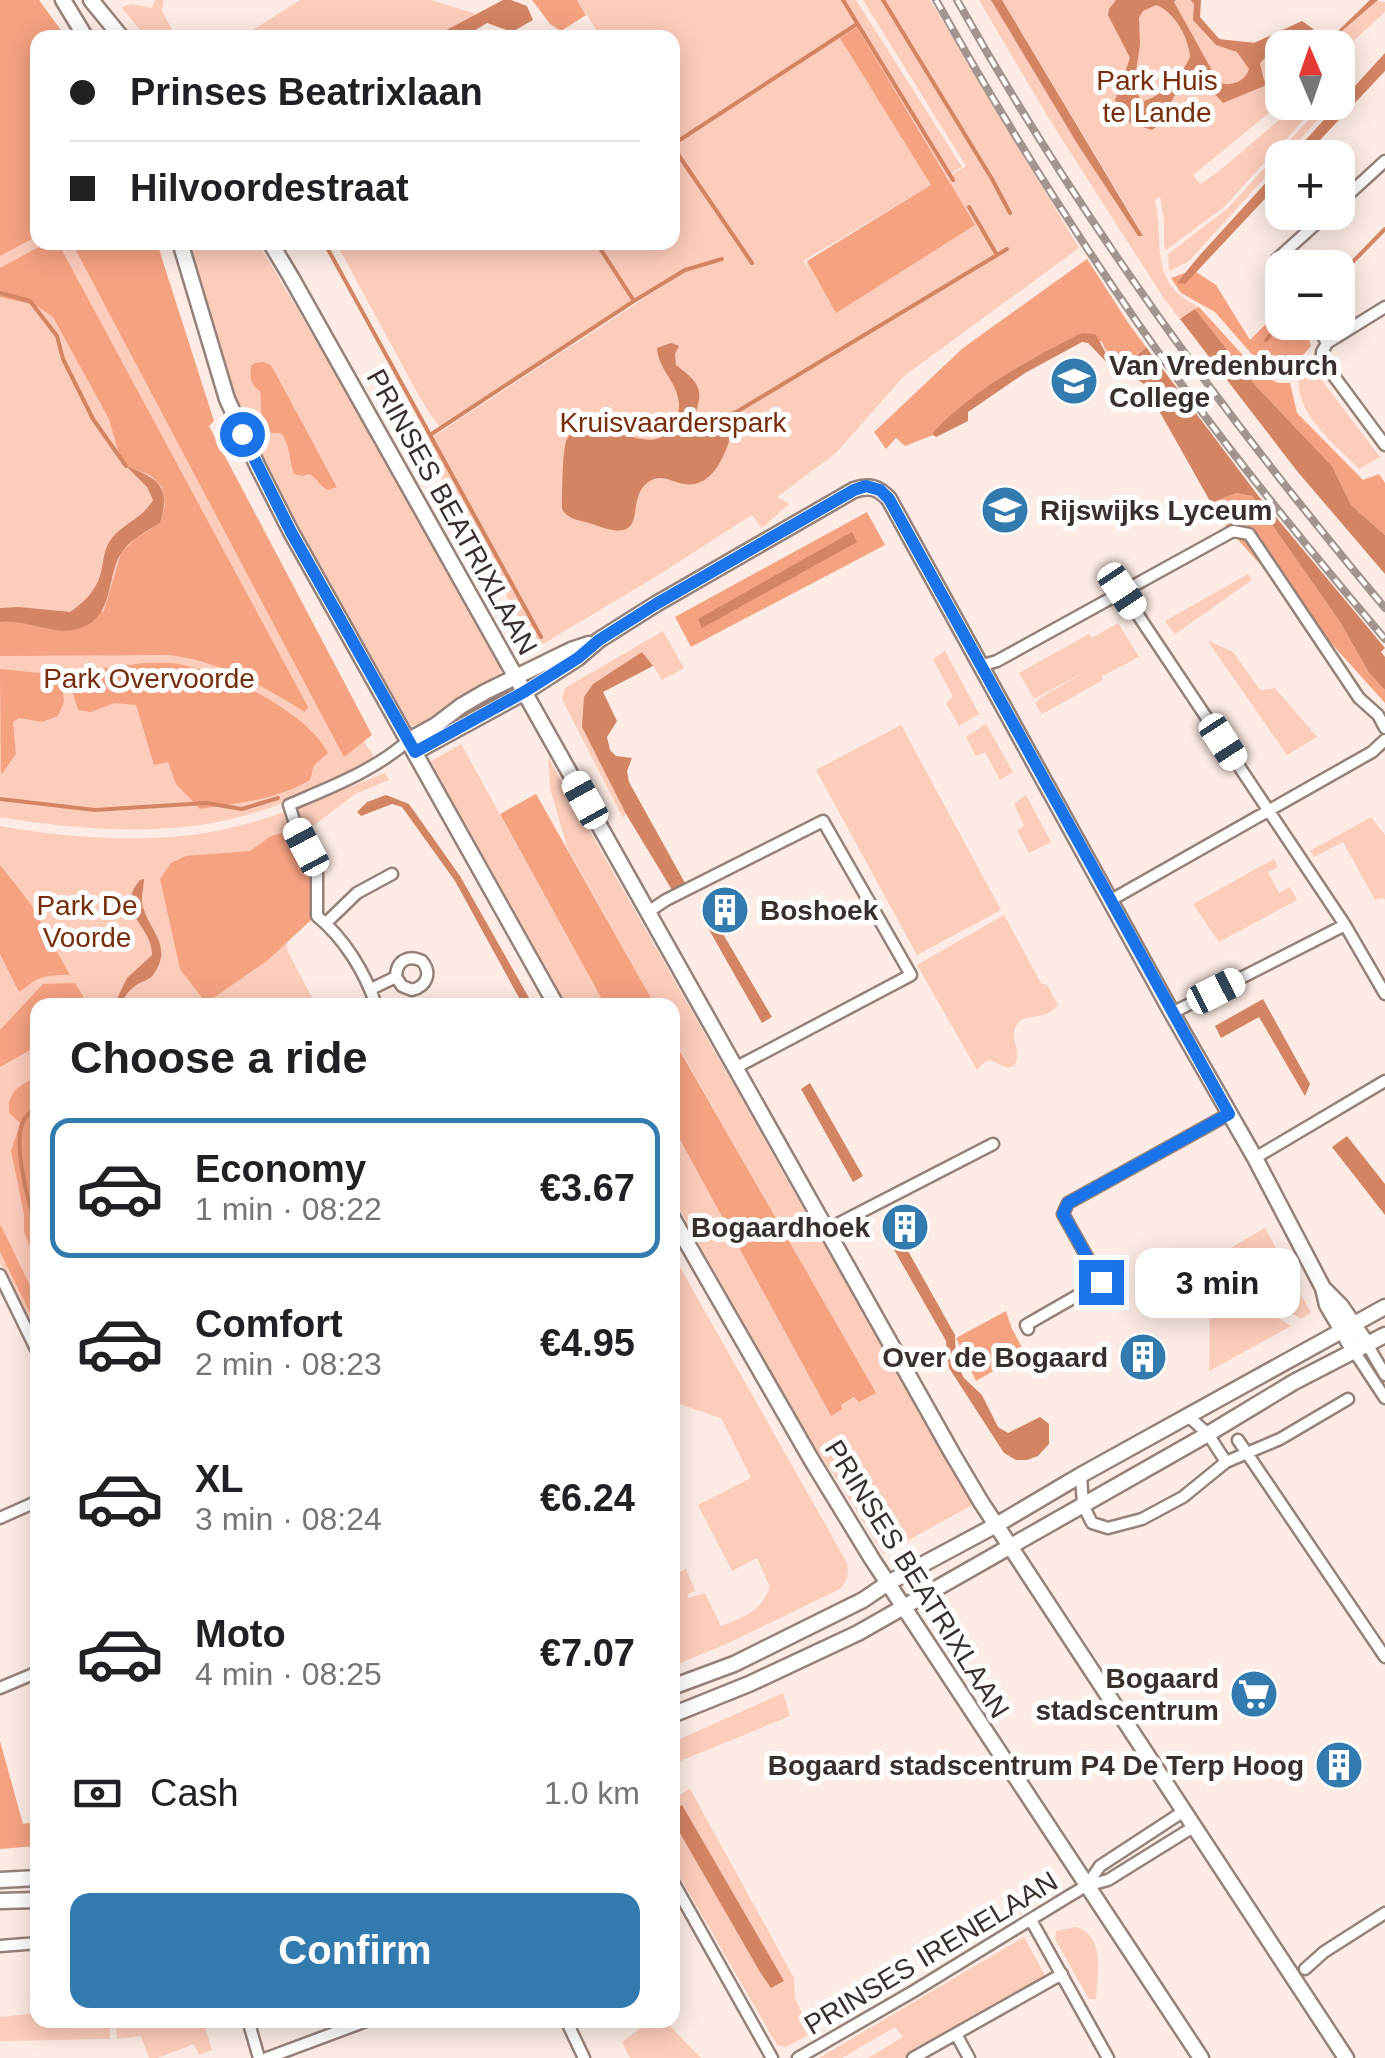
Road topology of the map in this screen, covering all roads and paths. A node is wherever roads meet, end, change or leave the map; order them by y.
1 (63, 0) edge
2 (91, 0) edge
3 (81, 30) edge
4 (115, 30) edge
5 (1385, 161) edge
6 (1355, 188) edge
7 (1309, 230) edge
8 (182, 250) edge
9 (275, 250) edge
10 (1288, 250) edge
11 (1385, 307) edge
12 (1325, 340) edge
13 (1327, 343) junction
14 (1385, 445) edge
15 (1122, 591) junction
16 (599, 640) junction
17 (980, 666) junction
18 (516, 677) junction
19 (524, 692) junction
20 (1385, 728) edge
21 (1385, 740) edge
22 (412, 746) junction
23 (1269, 811) junction
24 (392, 874) dead end
25 (1111, 900) junction
26 (648, 912) junction
27 (326, 924) junction
28 (1345, 925) junction
29 (396, 977) dead end
30 (370, 989) junction
31 (1385, 994) edge
32 (373, 998) edge
33 (552, 998) edge
34 (1172, 1013) junction
35 (735, 1068) junction
36 (1385, 1081) edge
37 (1229, 1114) junction
38 (993, 1144) dead end
39 (1255, 1158) junction
40 (680, 1230) edge
41 (826, 1230) junction
42 (0, 1275) edge
43 (1385, 1307) edge
44 (1348, 1328) junction
45 (1028, 1329) dead end
46 (1385, 1335) edge
47 (30, 1337) edge
48 (1360, 1348) junction
49 (1385, 1375) edge
50 (1385, 1398) edge
51 (1348, 1399) dead end
52 (1188, 1416) junction
53 (1208, 1434) junction
54 (1238, 1440) dead end
55 (1247, 1454) junction
56 (1226, 1462) junction
57 (1081, 1474) junction
58 (30, 1505) edge
59 (1083, 1505) junction
60 (0, 1518) edge
61 (998, 1524) junction
62 (1012, 1546) junction
63 (888, 1584) junction
64 (903, 1608) junction
65 (1385, 1657) edge
66 (30, 1675) edge
67 (680, 1684) edge
68 (0, 1688) edge
69 (680, 1712) edge
70 (1184, 1811) junction
71 (1194, 1826) junction
72 (30, 1878) edge
73 (0, 1880) edge
74 (1086, 1886) junction
75 (680, 1894) edge
76 (30, 1900) edge
77 (0, 1901) edge
78 (1385, 1913) edge
79 (1031, 1920) junction
80 (30, 1944) edge
81 (0, 1946) edge
82 (1305, 1969) dead end
83 (1062, 1974) junction
84 (250, 2028) edge
85 (348, 2028) edge
86 (570, 2028) edge
87 (956, 2034) junction
88 (258, 2058) edge
89 (267, 2058) edge
90 (584, 2058) edge
91 (772, 2058) edge
92 (798, 2058) edge
93 (913, 2058) edge
94 (969, 2058) edge
95 (1108, 2058) edge
96 (1201, 2058) edge
97 (1346, 2058) edge

1 - 3 main road
2 - 4 main road
5 - 6 street
7 - 10 street
8 - 22 main road
9 - 18 main road, PRINSES BEATRIXLAAN
11 - 13 street
12 - 13 street
13 - 14 street
15 - 17 street
15 - 20 street
15 - 23 street
16 - 17 main road
16 - 18 main road
16 - 19 main road
17 - 25 main road
18 - 19 main road, PRINSES BEATRIXLAAN
18 - 22 main road
19 - 22 main road
19 - 26 main road, PRINSES BEATRIXLAAN
21 - 23 street
22 - 27 street
22 - 33 main road
23 - 25 street
23 - 28 street
24 - 27 street
25 - 34 main road
26 - 35 main road, PRINSES BEATRIXLAAN
26 - 35 street
27 - 30 street
28 - 31 street
28 - 34 street
29 - 30 street
30 - 32 street
34 - 37 main road
35 - 41 main road, PRINSES BEATRIXLAAN
36 - 39 street
37 - 39 main road
37 - 45 street
38 - 41 street
39 - 44 main road
40 - 63 main road, PRINSES BEATRIXLAAN
41 - 61 main road, PRINSES BEATRIXLAAN
42 - 47 street
43 - 44 main road
44 - 48 main road
44 - 52 main road
46 - 48 main road
48 - 49 street
48 - 50 street
48 - 53 main road
51 - 55 street
52 - 53 street
52 - 57 main road
53 - 56 street
53 - 59 main road
54 - 55 street
55 - 56 street
55 - 65 street
56 - 59 street
57 - 59 street
57 - 61 main road
58 - 60 street
59 - 62 main road
61 - 62 main road, PRINSES BEATRIXLAAN
61 - 63 main road
62 - 64 main road
62 - 70 main road, PRINSES BEATRIXLAAN
63 - 64 main road, PRINSES BEATRIXLAAN
63 - 67 main road
64 - 69 main road
64 - 74 main road, PRINSES BEATRIXLAAN
66 - 68 street
70 - 71 main road, PRINSES BEATRIXLAAN
70 - 74 street, PRINSES IRENELAAN
71 - 74 street, PRINSES IRENELAAN
71 - 97 main road, PRINSES BEATRIXLAAN
72 - 73 main road
74 - 79 street, PRINSES IRENELAAN
74 - 96 main road, PRINSES BEATRIXLAAN
75 - 91 street
76 - 77 main road
78 - 82 street
79 - 83 street
79 - 92 street, PRINSES IRENELAAN
80 - 81 street
83 - 87 street
83 - 95 street
84 - 88 street
85 - 89 street
86 - 90 street
87 - 93 street
87 - 94 street

